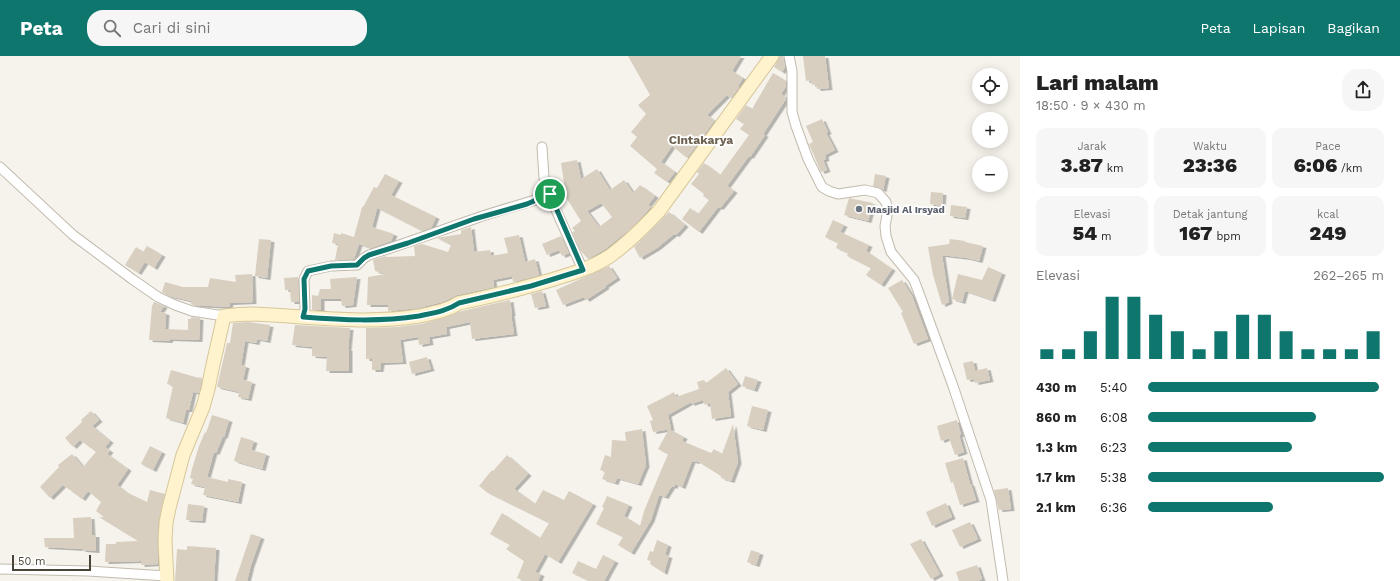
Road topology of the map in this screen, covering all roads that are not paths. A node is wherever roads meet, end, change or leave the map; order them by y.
1 (772, 56) edge
2 (789, 56) edge
3 (542, 147) dead end
4 (0, 167) edge
5 (550, 194) junction
6 (583, 270) junction
7 (224, 316) junction
8 (303, 317) junction
9 (0, 569) edge
10 (167, 578) edge
11 (1003, 581) edge

1 - 6 street
2 - 11 street
3 - 5 street
4 - 7 street
5 - 6 street
5 - 8 street
6 - 8 street
7 - 8 street
7 - 10 street
9 - 10 street

